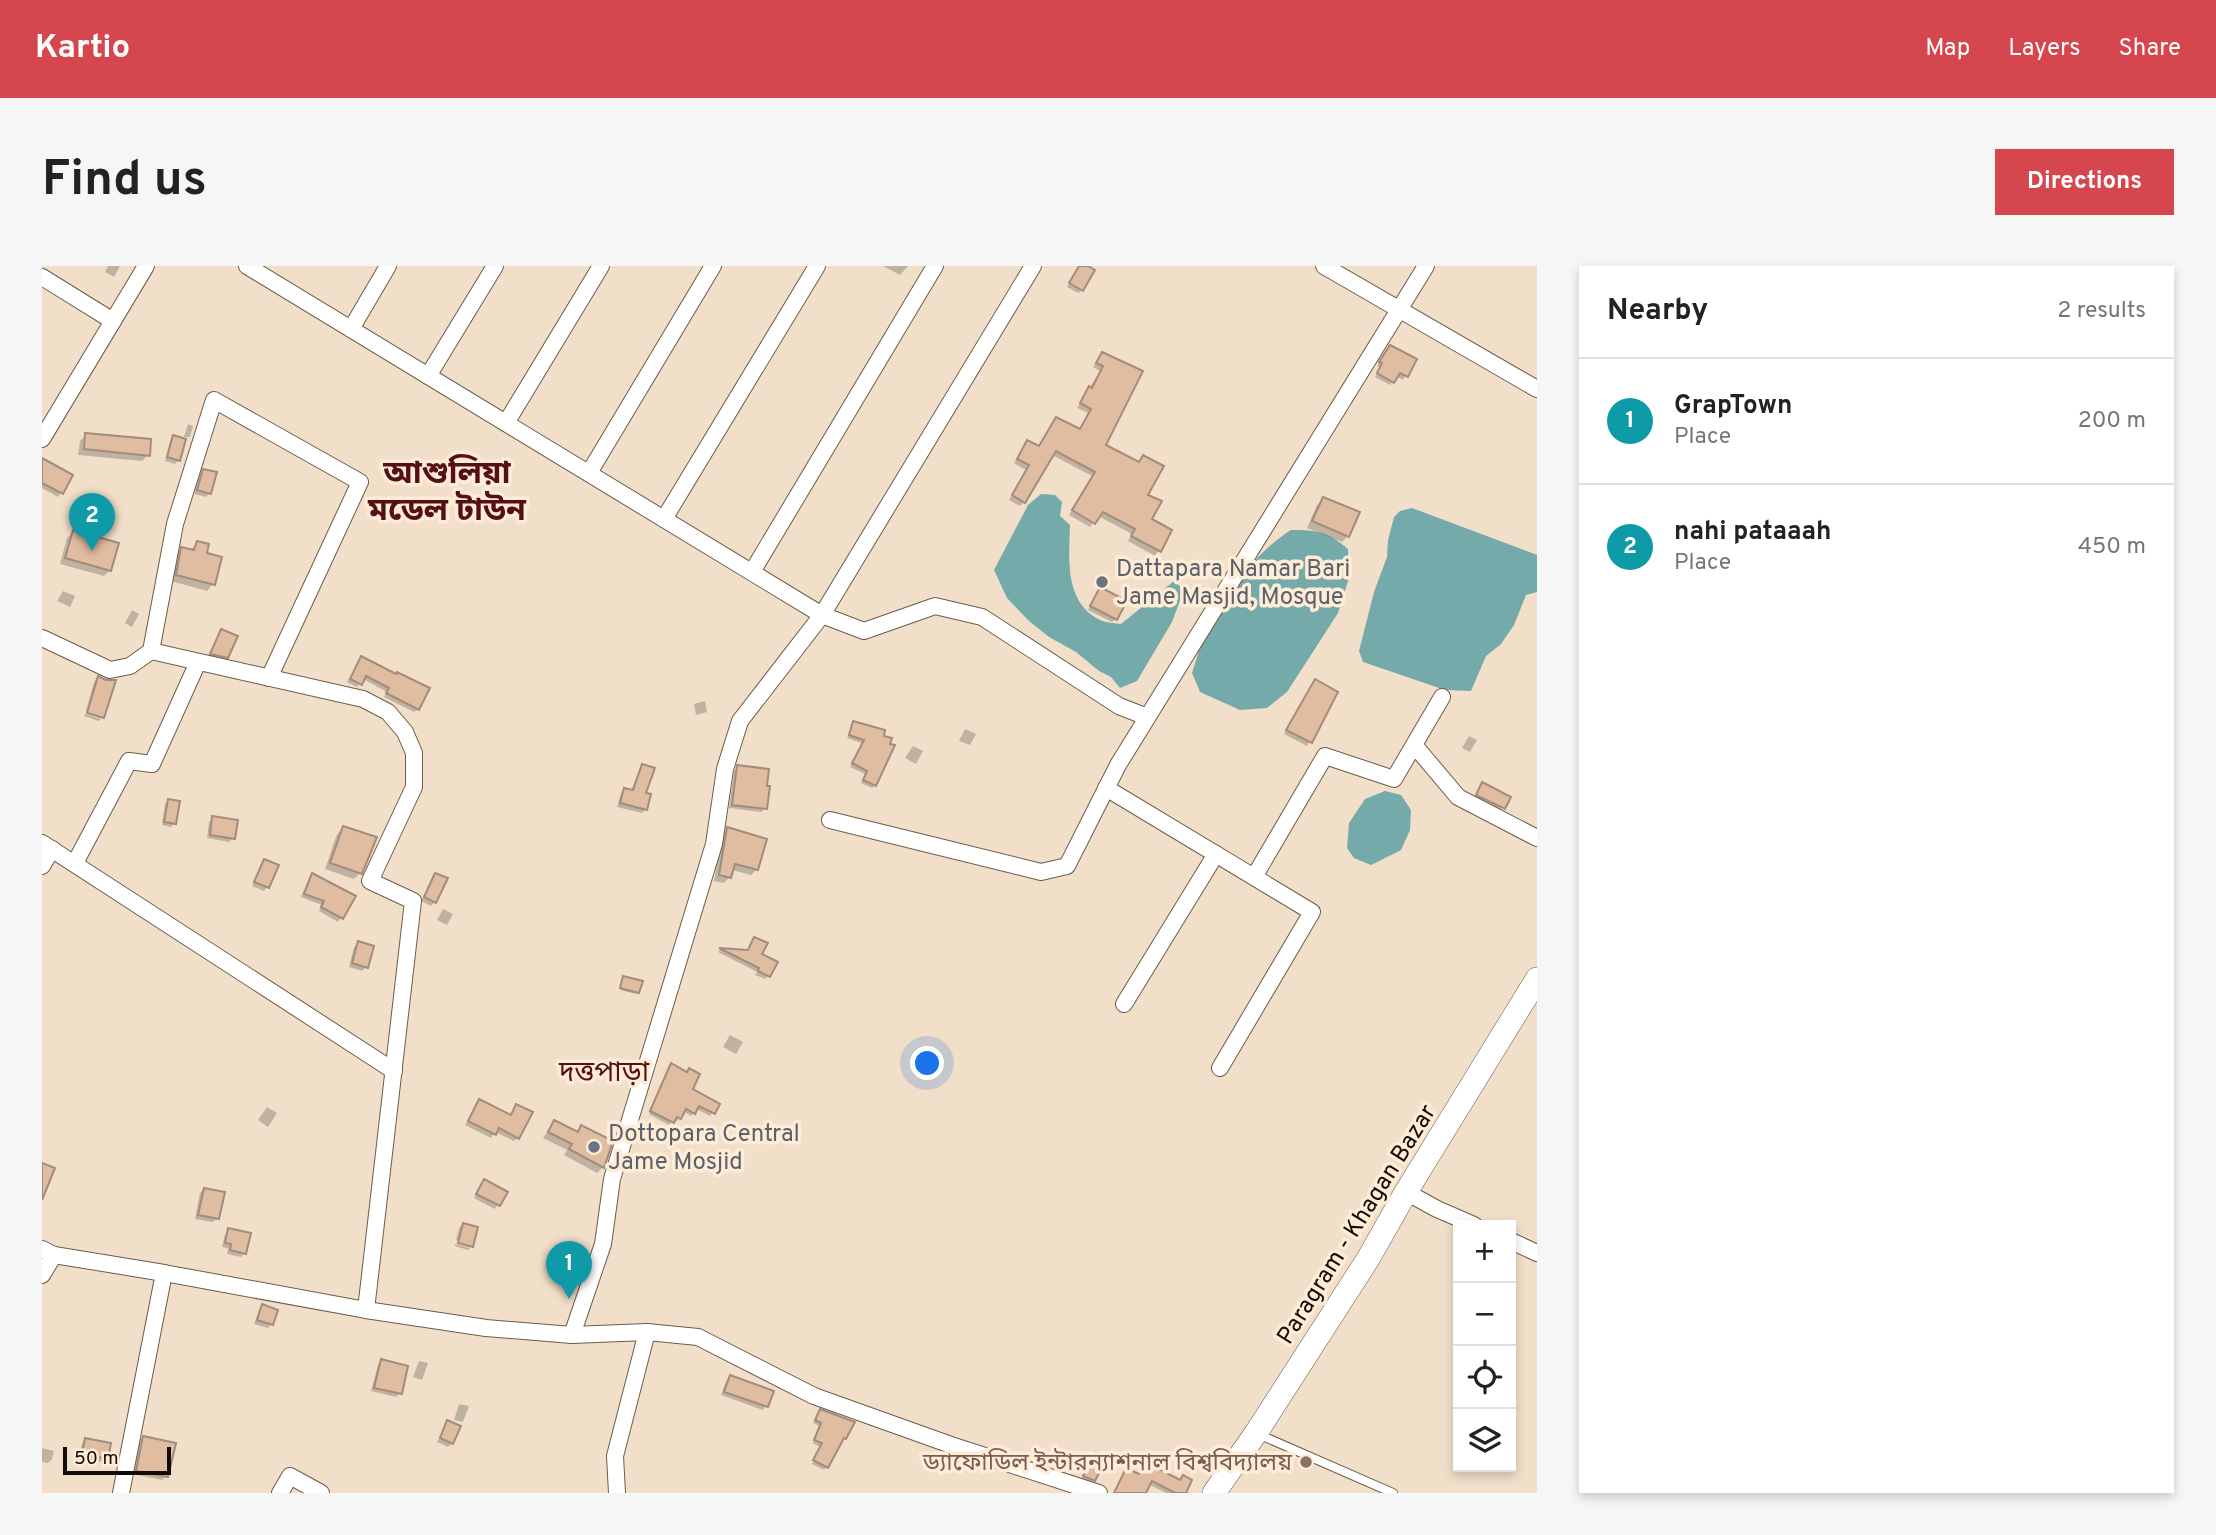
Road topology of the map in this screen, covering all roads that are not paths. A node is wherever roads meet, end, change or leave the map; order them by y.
1 (146, 266) edge
2 (247, 266) edge
3 (388, 266) edge
4 (495, 266) edge
5 (601, 266) edge
6 (713, 266) edge
7 (817, 266) edge
8 (935, 266) edge
9 (1033, 266) edge
10 (1324, 266) edge
11 (1426, 266) edge
12 (270, 272) edge
13 (42, 277) edge
14 (1400, 310) junction
15 (113, 320) junction
16 (351, 329) junction
17 (428, 376) junction
18 (1537, 389) edge
19 (506, 422) junction
20 (42, 439) edge
21 (589, 473) junction
22 (664, 519) junction
23 (752, 572) junction
24 (822, 615) junction
25 (42, 638) edge
26 (150, 651) junction
27 (198, 662) junction
28 (269, 678) junction
29 (1442, 697) dead end
30 (1147, 717) junction
31 (1415, 746) junction
32 (1106, 788) junction
33 (830, 821) dead end
34 (1537, 838) edge
35 (47, 846) edge
36 (1216, 854) junction
37 (75, 863) junction
38 (42, 866) edge
39 (1254, 877) junction
40 (1537, 979) edge
41 (1124, 1004) dead end
42 (1220, 1068) dead end
43 (394, 1071) junction
44 (1406, 1192) junction
45 (1462, 1220) edge
46 (1516, 1243) edge
47 (48, 1252) edge
48 (1537, 1253) edge
49 (164, 1273) junction
50 (42, 1275) edge
51 (366, 1310) junction
52 (647, 1332) junction
53 (572, 1335) junction
54 (1255, 1433) junction
55 (121, 1493) edge
56 (280, 1493) edge
57 (321, 1493) edge
58 (617, 1493) edge
59 (1099, 1493) edge
60 (1214, 1493) edge
61 (1393, 1493) edge

1 - 15 street
2 - 12 street
3 - 16 street
4 - 17 street
5 - 19 street
6 - 21 street
7 - 22 street
8 - 23 street
9 - 24 street
10 - 14 street
11 - 14 street
12 - 16 street
13 - 15 street
14 - 18 street
14 - 30 street
15 - 20 street
16 - 17 street
17 - 19 street
19 - 21 street
21 - 22 street
22 - 23 street
23 - 24 street
24 - 30 street
24 - 53 street
25 - 26 street
26 - 27 street
26 - 28 street
27 - 28 street
27 - 37 street
28 - 43 street
29 - 31 street
30 - 32 street
31 - 34 street
31 - 39 street
32 - 33 street
32 - 36 street
35 - 37 street
35 - 38 street
36 - 39 street
36 - 41 street
37 - 43 street
39 - 42 street
40 - 44 street, Paragram - Khagan Bazar
43 - 51 street
44 - 45 street
44 - 54 street, Paragram - Khagan Bazar
46 - 48 street
47 - 49 street
47 - 50 street
49 - 51 street
49 - 55 street
51 - 53 street
52 - 53 street
52 - 58 street
52 - 59 street
54 - 60 street, Paragram - Khagan Bazar
54 - 61 lane
56 - 57 street

